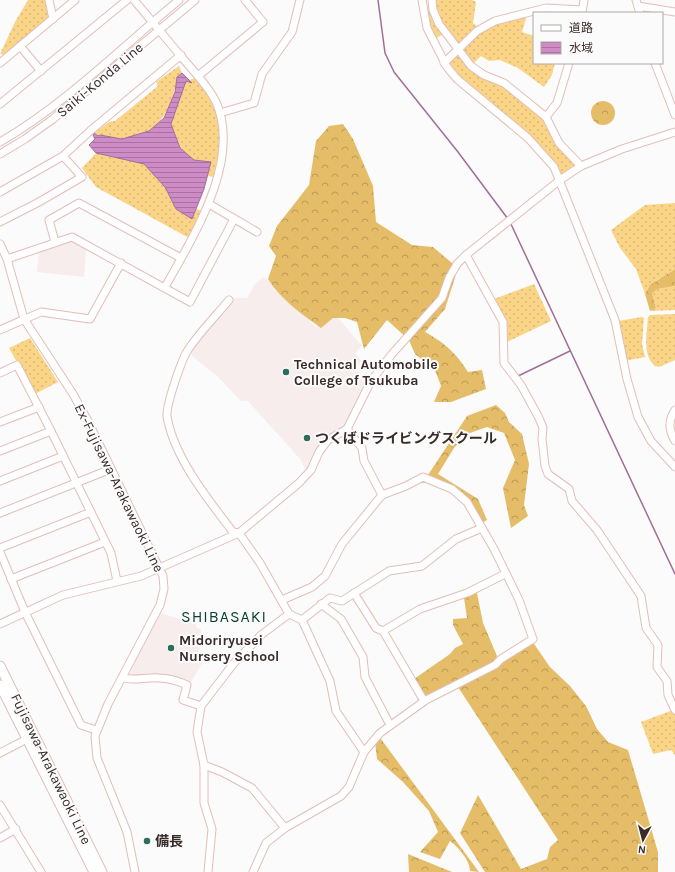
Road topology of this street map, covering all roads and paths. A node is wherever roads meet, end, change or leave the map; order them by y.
1 (49, 0) edge
2 (75, 0) edge
3 (127, 0) edge
4 (134, 0) edge
5 (179, 0) edge
6 (196, 0) edge
7 (245, 0) edge
8 (300, 0) edge
9 (422, 0) edge
10 (432, 0) edge
11 (584, 0) edge
12 (638, 6) edge
13 (582, 11) edge
14 (675, 12) edge
15 (53, 18) junction
16 (153, 22) junction
17 (159, 30) junction
18 (20, 46) junction
19 (458, 50) junction
20 (181, 56) junction
21 (0, 63) edge
22 (444, 63) junction
23 (569, 64) edge
24 (655, 64) edge
25 (41, 71) junction
26 (198, 76) junction
27 (0, 104) edge
28 (674, 105) edge
29 (220, 113) junction
30 (675, 115) edge
31 (546, 117) junction
32 (675, 132) edge
33 (0, 142) edge
34 (0, 154) edge
35 (64, 156) junction
36 (581, 166) junction
37 (560, 180) junction
38 (0, 192) edge
39 (209, 204) junction
40 (234, 219) junction
41 (0, 222) edge
42 (257, 232) dead end
43 (55, 242) junction
44 (0, 244) edge
45 (466, 255) junction
46 (181, 258) junction
47 (7, 259) junction
48 (120, 263) junction
49 (165, 287) junction
50 (229, 300) dead end
51 (24, 319) junction
52 (0, 330) edge
53 (0, 373) edge
54 (39, 407) junction
55 (675, 410) edge
56 (0, 422) edge
57 (347, 429) junction
58 (51, 431) junction
59 (675, 441) edge
60 (0, 451) edge
61 (63, 456) junction
62 (675, 466) edge
63 (111, 469) junction
64 (0, 480) edge
65 (76, 483) junction
66 (382, 495) junction
67 (91, 512) junction
68 (0, 513) edge
69 (482, 528) junction
70 (239, 533) junction
71 (105, 542) junction
72 (0, 548) edge
73 (0, 552) edge
74 (161, 568) junction
75 (505, 574) junction
76 (11, 579) junction
77 (117, 581) junction
78 (354, 593) junction
79 (282, 600) junction
80 (321, 604) junction
81 (25, 612) junction
82 (289, 614) junction
83 (302, 620) junction
84 (0, 624) edge
85 (383, 631) junction
86 (0, 666) edge
87 (123, 678) junction
88 (0, 685) edge
89 (424, 701) junction
90 (201, 706) junction
91 (675, 710) edge
92 (390, 726) junction
93 (96, 730) junction
94 (27, 739) junction
95 (364, 752) junction
96 (0, 753) edge
97 (204, 766) junction
98 (0, 805) edge
99 (285, 828) junction
100 (16, 829) junction
101 (0, 838) edge
102 (41, 872) edge
103 (94, 872) edge
104 (102, 872) edge
105 (135, 872) edge
106 (208, 872) edge
107 (253, 872) edge

1 - 15 street
2 - 15 street
3 - 25 street
4 - 16 street
5 - 16 street, Saiki-Konda Line
6 - 17 street, Saiki-Konda Line
7 - 26 street
8 - 29 street
9 - 22 street
10 - 19 street
11 - 13 street
12 - 14 street
13 - 19 street
15 - 18 street
16 - 17 street
16 - 33 street, Saiki-Konda Line
17 - 20 street
17 - 34 street, Saiki-Konda Line
18 - 21 street
18 - 25 street
19 - 22 street
19 - 31 street
20 - 26 street
20 - 35 street
22 - 37 street
23 - 31 street
24 - 28 street
25 - 27 street
26 - 29 street
28 - 30 street
29 - 39 street
31 - 36 street
32 - 36 street
35 - 38 street
35 - 41 street
36 - 37 street
37 - 45 street
37 - 62 street
39 - 40 street
39 - 46 street
40 - 42 street
40 - 49 street
43 - 46 street
43 - 47 street
43 - 48 street
44 - 47 street, Ex-Fujisawa-Arakawaoki Line
45 - 57 street
45 - 91 street
46 - 49 street
47 - 51 street, Ex-Fujisawa-Arakawaoki Line
48 - 49 street
48 - 51 street
50 - 70 street
51 - 52 street
51 - 63 street, Ex-Fujisawa-Arakawaoki Line
53 - 54 street
54 - 56 street
54 - 58 street
55 - 59 street
57 - 66 street
57 - 70 street
58 - 60 street
58 - 61 street
61 - 64 street
61 - 65 street
63 - 65 street
63 - 74 street, Ex-Fujisawa-Arakawaoki Line
65 - 67 street
65 - 68 street
66 - 69 street
66 - 79 street
67 - 71 street
67 - 72 street
69 - 75 street
69 - 78 street
70 - 74 street
70 - 79 street
71 - 76 street
71 - 77 street
73 - 76 street
74 - 77 street
74 - 87 street, Ex-Fujisawa-Arakawaoki Line
75 - 85 street
75 - 89 street
76 - 81 street
77 - 81 street
78 - 80 street
78 - 85 street
79 - 82 street
80 - 83 street
80 - 92 street
81 - 84 street
81 - 93 street
82 - 83 street
82 - 90 street
83 - 95 street
85 - 89 street
86 - 104 main road, Fujisawa-Arakawaoki Line
87 - 90 street
87 - 93 street, Ex-Fujisawa-Arakawaoki Line
88 - 94 main road, Fujisawa-Arakawaoki Line
89 - 92 street
90 - 97 street
92 - 95 street
93 - 105 street, Ex-Fujisawa-Arakawaoki Line
94 - 96 street
94 - 103 main road, Fujisawa-Arakawaoki Line
95 - 99 street
97 - 99 street
97 - 106 street
98 - 100 street
99 - 107 street
100 - 101 street
100 - 102 street

